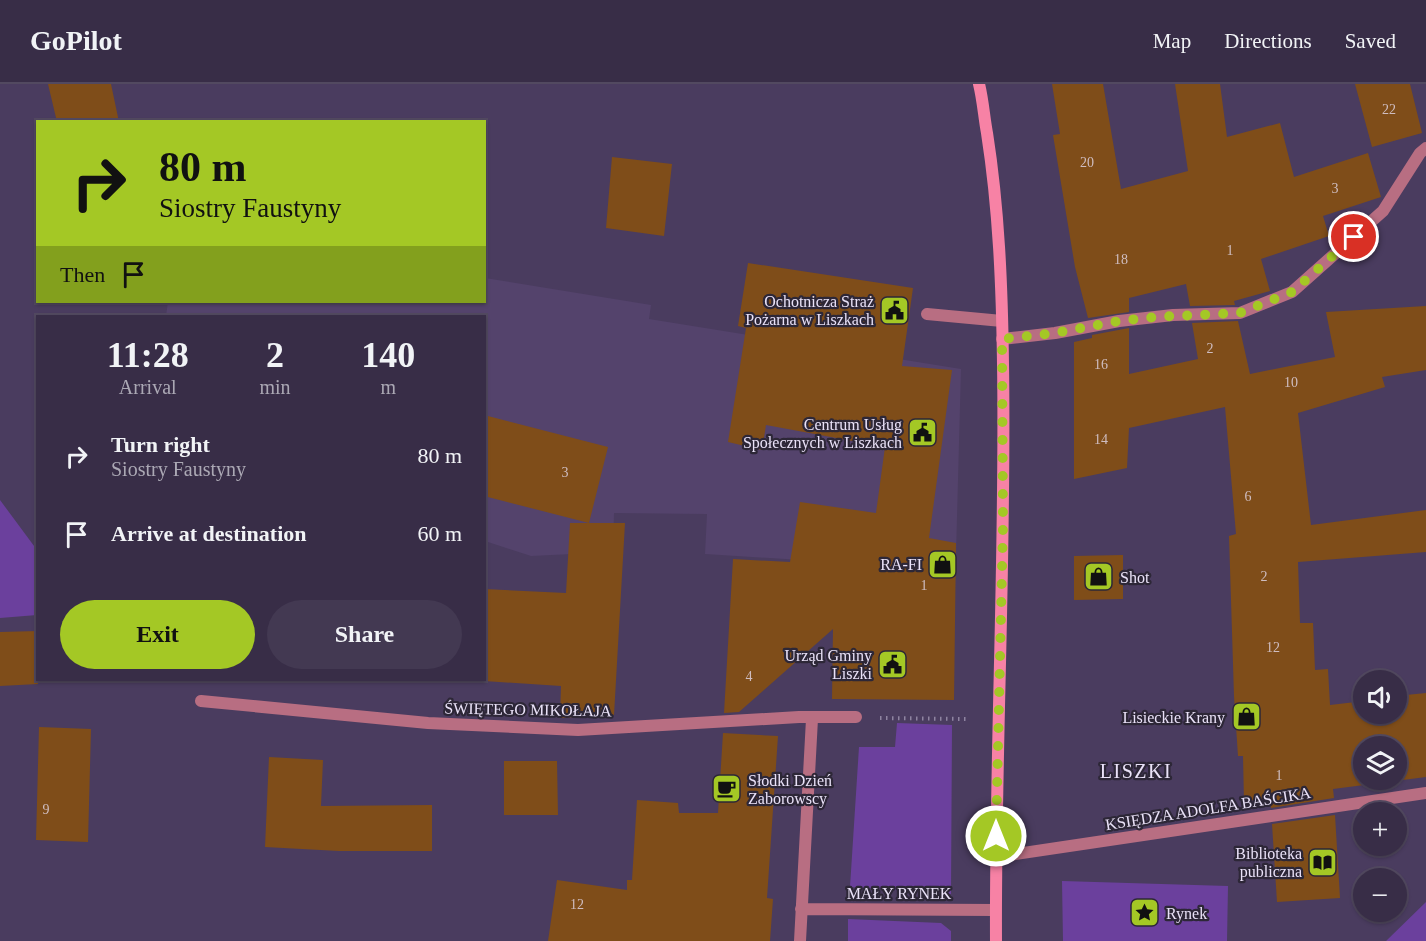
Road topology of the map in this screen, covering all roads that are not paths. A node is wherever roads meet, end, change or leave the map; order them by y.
1 (979, 84) edge
2 (1426, 148) edge
3 (927, 315) dead end
4 (1002, 321) junction
5 (1002, 339) junction
6 (201, 701) dead end
7 (856, 717) road end
8 (812, 719) junction
9 (1426, 793) edge
10 (996, 857) junction
11 (801, 909) junction
12 (995, 910) junction
13 (800, 941) edge
14 (996, 941) edge

1 - 4 main road
2 - 5 street
3 - 4 street
4 - 5 main road
5 - 10 main road
6 - 8 street, ŚWIĘTEGO MIKOŁAJA
7 - 8 street, ŚWIĘTEGO MIKOŁAJA
8 - 11 street
9 - 10 street, KSIĘDZA ADOLFA BAŚCIKA
10 - 12 main road
11 - 12 street, MAŁY RYNEK
11 - 13 street
12 - 14 main road

